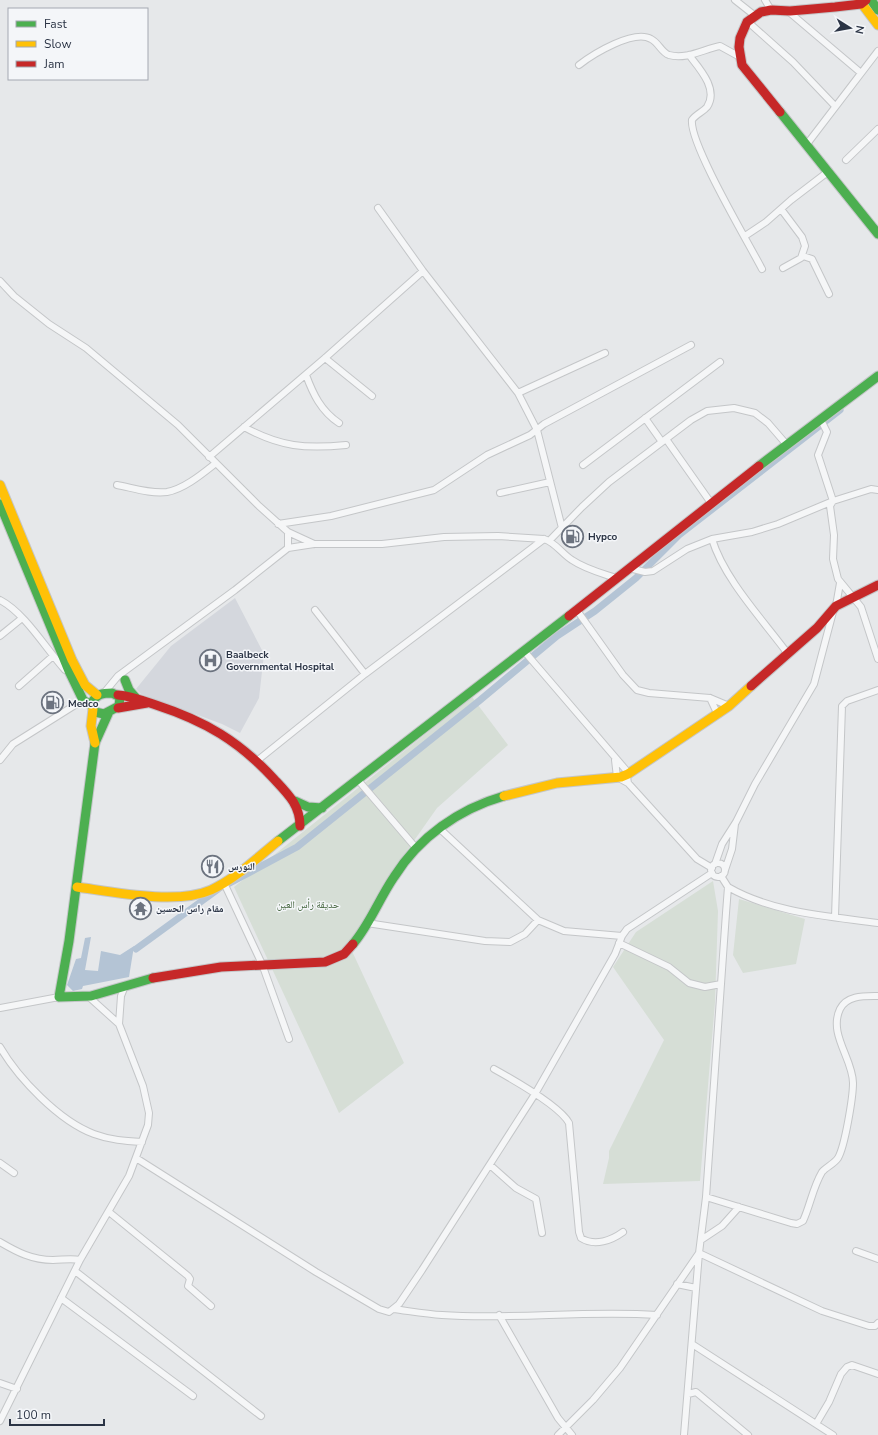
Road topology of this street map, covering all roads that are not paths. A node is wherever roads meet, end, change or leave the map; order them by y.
1 (735, 0) edge
2 (765, 0) edge
3 (871, 0) edge
4 (862, 1) edge
5 (771, 10) junction
6 (878, 10) edge
7 (789, 12) junction
8 (750, 18) junction
9 (878, 25) edge
10 (878, 51) edge
11 (689, 55) junction
12 (740, 57) junction
13 (580, 65) dead end
14 (861, 72) junction
15 (835, 106) junction
16 (878, 129) edge
17 (807, 144) junction
18 (846, 160) dead end
19 (829, 171) junction
20 (378, 208) dead end
21 (780, 209) junction
22 (878, 234) edge
23 (745, 236) junction
24 (803, 256) junction
25 (783, 268) dead end
26 (762, 269) dead end
27 (423, 271) junction
28 (0, 282) edge
29 (829, 294) dead end
30 (691, 345) dead end
31 (605, 353) dead end
32 (325, 358) junction
33 (720, 362) dead end
34 (306, 375) junction
35 (878, 376) edge
36 (518, 393) junction
37 (372, 396) dead end
38 (645, 418) junction
39 (822, 421) junction
40 (339, 423) dead end
41 (244, 427) junction
42 (537, 430) junction
43 (664, 440) junction
44 (346, 445) dead end
45 (787, 445) junction
46 (209, 457) junction
47 (216, 464) junction
48 (583, 465) dead end
49 (550, 482) junction
50 (0, 485) edge
51 (117, 486) dead end
52 (878, 490) edge
53 (500, 493) dead end
54 (833, 501) junction
55 (711, 503) junction
56 (0, 504) edge
57 (278, 524) junction
58 (562, 528) junction
59 (288, 532) junction
60 (547, 540) junction
61 (712, 540) junction
62 (314, 544) junction
63 (288, 548) junction
64 (629, 568) junction
65 (616, 578) junction
66 (840, 583) junction
67 (37, 585) junction
68 (878, 585) edge
69 (853, 598) junction
70 (0, 600) edge
71 (835, 607) junction
72 (315, 610) dead end
73 (578, 613) junction
74 (21, 619) junction
75 (0, 636) edge
76 (788, 654) junction
77 (527, 655) junction
78 (54, 656) junction
79 (878, 659) edge
80 (73, 670) junction
81 (365, 674) junction
82 (124, 676) junction
83 (19, 686) dead end
84 (878, 690) edge
85 (101, 694) junction
86 (118, 695) junction
87 (136, 698) junction
88 (710, 698) junction
89 (83, 700) junction
90 (147, 702) junction
91 (729, 706) junction
92 (93, 707) junction
93 (118, 708) junction
94 (108, 714) junction
95 (718, 715) junction
96 (95, 743) junction
97 (0, 760) edge
98 (258, 760) junction
99 (615, 760) junction
100 (629, 774) junction
101 (614, 776) junction
102 (360, 782) junction
103 (295, 801) junction
104 (322, 808) junction
105 (736, 822) junction
106 (300, 826) junction
107 (439, 828) junction
108 (416, 848) junction
109 (713, 868) junction
110 (725, 870) junction
111 (721, 876) junction
112 (224, 884) junction
113 (77, 887) junction
114 (728, 887) junction
115 (835, 917) junction
116 (538, 920) junction
117 (878, 923) edge
118 (367, 924) junction
119 (622, 936) junction
120 (619, 943) junction
121 (262, 964) junction
122 (721, 984) junction
123 (125, 986) junction
124 (878, 996) edge
125 (59, 997) junction
126 (89, 997) junction
127 (0, 1008) edge
128 (119, 1024) junction
129 (289, 1039) dead end
130 (0, 1047) edge
131 (494, 1069) dead end
132 (535, 1094) junction
133 (142, 1142) junction
134 (136, 1158) junction
135 (0, 1163) edge
136 (490, 1165) junction
137 (14, 1173) dead end
138 (706, 1197) junction
139 (739, 1207) junction
140 (109, 1212) junction
141 (623, 1232) dead end
142 (542, 1233) dead end
143 (702, 1240) junction
144 (0, 1242) edge
145 (856, 1252) dead end
146 (699, 1253) junction
147 (878, 1259) edge
148 (80, 1260) junction
149 (75, 1271) junction
150 (677, 1284) junction
151 (696, 1288) junction
152 (61, 1298) junction
153 (211, 1306) dead end
154 (393, 1309) junction
155 (499, 1315) junction
156 (657, 1315) junction
157 (878, 1323) edge
158 (692, 1344) junction
159 (878, 1374) edge
160 (0, 1383) edge
161 (17, 1389) junction
162 (688, 1394) junction
163 (192, 1396) dead end
164 (262, 1416) dead end
165 (0, 1421) edge
166 (816, 1424) junction
167 (564, 1427) junction
168 (558, 1435) edge
169 (572, 1435) edge
170 (684, 1435) edge
171 (748, 1435) edge
172 (832, 1435) edge

1 - 8 street
2 - 5 street
3 - 6 street
4 - 7 street
4 - 9 street
5 - 7 street
5 - 8 street
7 - 14 street
8 - 12 street
8 - 15 street
10 - 14 street
11 - 12 street
11 - 13 street
11 - 23 street
12 - 17 street
14 - 15 street
15 - 17 street
16 - 18 street
17 - 19 street
19 - 21 street
19 - 22 street
20 - 27 street
21 - 23 street
21 - 24 street
23 - 26 street
24 - 25 street
24 - 29 street
27 - 32 street
27 - 36 street
28 - 46 street
30 - 42 street
31 - 36 street
32 - 34 street
32 - 37 street
33 - 38 street
34 - 40 street
34 - 41 street
35 - 39 street
36 - 42 street
38 - 43 street
38 - 48 street
39 - 45 street
39 - 54 street
41 - 44 street
41 - 46 street
42 - 49 street
42 - 57 street
43 - 45 street
43 - 55 street
43 - 58 street
45 - 55 street
46 - 47 street
47 - 51 street
47 - 57 street
49 - 53 street
49 - 58 street
50 - 67 street
52 - 54 street
54 - 61 street
54 - 66 street
55 - 64 street
56 - 67 street
57 - 59 street
58 - 60 street
59 - 62 street
59 - 63 street
60 - 62 street
60 - 65 street
60 - 81 street
61 - 64 street
61 - 76 street
62 - 63 street
63 - 82 street
64 - 65 street
65 - 73 street
66 - 69 street
66 - 71 street
67 - 80 street
68 - 69 street
69 - 71 street
69 - 79 street
70 - 74 street
71 - 76 street
71 - 105 street
72 - 81 street
73 - 77 street
73 - 88 street
74 - 75 street
74 - 78 street
76 - 91 street
77 - 99 street
77 - 102 street
78 - 80 street
78 - 83 street
80 - 85 street
80 - 89 street
81 - 98 street
82 - 85 street
82 - 86 street
82 - 87 street
84 - 115 street
85 - 86 street
85 - 92 street
86 - 87 street
86 - 93 street
87 - 90 street
88 - 91 street
88 - 95 street
89 - 92 street
89 - 97 street
90 - 93 street
90 - 98 street
91 - 95 street
92 - 94 street
92 - 96 street
93 - 94 street
94 - 96 street
95 - 100 street
96 - 113 street
98 - 103 street
99 - 100 street
99 - 101 street
100 - 101 street
100 - 101 street
100 - 109 street
101 - 107 street
102 - 104 street
102 - 108 street
103 - 104 street
103 - 106 street
104 - 106 street
105 - 109 street
105 - 110 street
106 - 112 street
107 - 108 street
107 - 116 street
108 - 118 street
109 - 110 street
109 - 111 street
109 - 119 street
110 - 111 street
111 - 114 street
112 - 113 street
112 - 121 street
113 - 125 street
114 - 115 street
114 - 122 street
115 - 117 street
116 - 118 street
116 - 119 street
118 - 121 street
119 - 120 street
120 - 122 street
120 - 132 street
121 - 123 street
121 - 129 street
122 - 138 street
123 - 126 street
123 - 128 street
124 - 139 street
125 - 126 street
125 - 127 street
126 - 128 street
128 - 133 street
130 - 133 street
131 - 132 street
132 - 136 street
132 - 141 street
133 - 134 street
134 - 140 street
134 - 154 street
135 - 137 street
136 - 142 street
136 - 154 street
138 - 139 street
138 - 143 street
139 - 143 street
140 - 148 street
140 - 153 street
143 - 146 street
144 - 148 street
145 - 147 street
146 - 150 street
146 - 151 street
146 - 157 street
148 - 149 street
149 - 152 street
149 - 164 street
150 - 151 street
150 - 156 street
151 - 158 street
152 - 161 street
152 - 163 street
154 - 155 street
155 - 156 street
155 - 167 street
156 - 167 street
158 - 162 street
158 - 166 street
159 - 166 street
160 - 161 street
161 - 165 street
162 - 170 street
162 - 171 street
166 - 172 street
167 - 168 street
167 - 169 street

